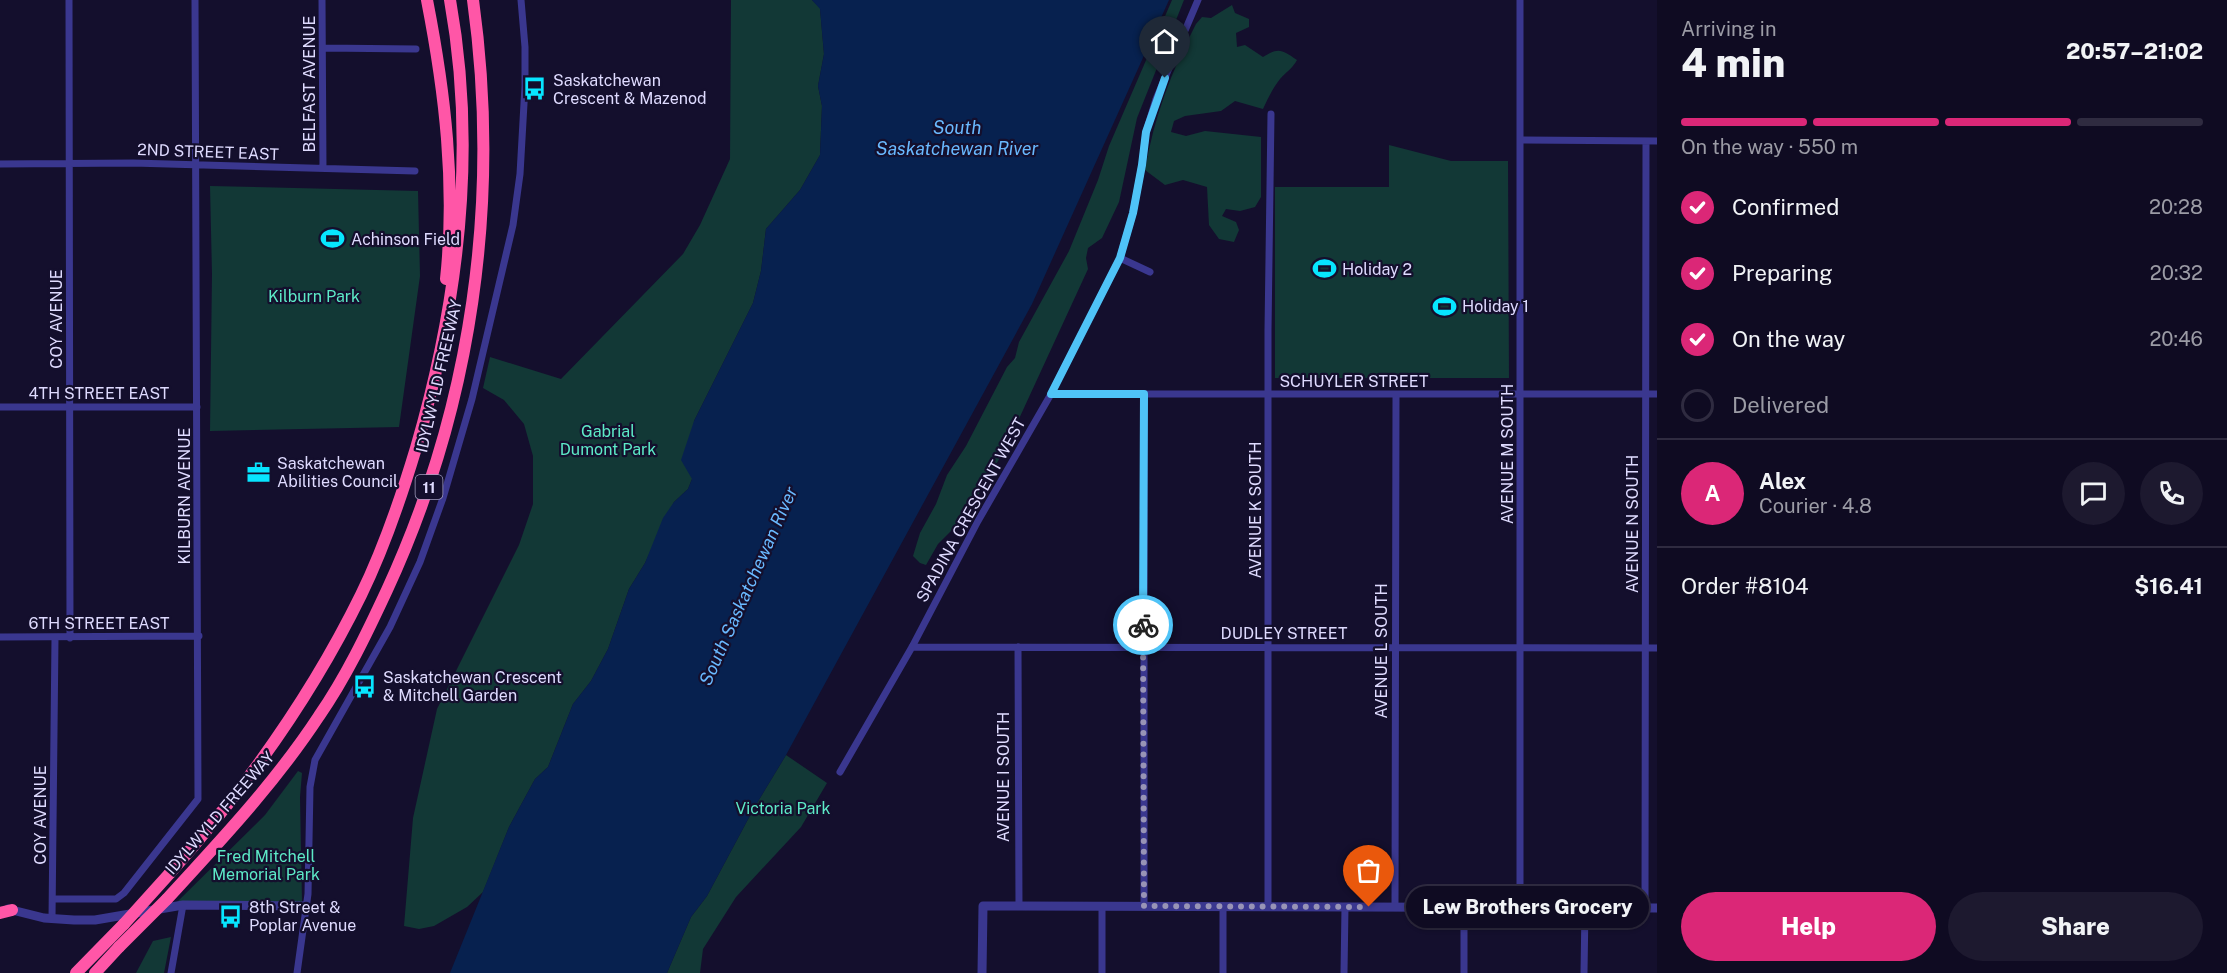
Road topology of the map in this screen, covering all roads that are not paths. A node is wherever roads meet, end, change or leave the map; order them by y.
1 (69, 0) edge
2 (195, 0) edge
3 (322, 0) edge
4 (427, 0) edge
5 (450, 0) edge
6 (473, 0) edge
7 (520, 0) edge
8 (1198, 0) edge
9 (1520, 0) edge
10 (323, 48) junction
11 (416, 49) dead end
12 (1271, 114) dead end
13 (1521, 140) junction
14 (1646, 141) junction
15 (1657, 141) edge
16 (0, 164) edge
17 (69, 164) junction
18 (196, 164) junction
19 (322, 168) junction
20 (415, 171) dead end
21 (1120, 258) junction
22 (1150, 272) dead end
23 (1051, 394) junction
24 (1144, 394) junction
25 (1269, 394) junction
26 (1645, 394) junction
27 (1657, 394) edge
28 (1396, 395) junction
29 (1520, 395) junction
30 (0, 406) edge
31 (69, 407) junction
32 (197, 407) junction
33 (425, 416) junction
34 (199, 636) junction
35 (0, 638) edge
36 (55, 638) junction
37 (70, 638) junction
38 (912, 647) junction
39 (1018, 647) junction
40 (1143, 647) junction
41 (1269, 647) junction
42 (1394, 647) junction
43 (1520, 647) junction
44 (1645, 648) junction
45 (1657, 648) edge
46 (840, 771) dead end
47 (53, 899) junction
48 (183, 905) junction
49 (306, 906) junction
50 (1019, 906) junction
51 (1102, 906) junction
52 (1144, 906) junction
53 (1223, 906) junction
54 (1268, 907) junction
55 (1345, 907) junction
56 (1395, 907) junction
57 (1464, 907) junction
58 (1520, 907) junction
59 (1585, 908) junction
60 (1645, 908) junction
61 (1657, 908) edge
62 (4, 910) edge
63 (52, 920) junction
64 (76, 973) edge
65 (95, 973) edge
66 (171, 973) edge
67 (297, 973) edge
68 (982, 973) edge
69 (1102, 973) edge
70 (1223, 973) edge
71 (1344, 973) edge
72 (1464, 973) edge
73 (1584, 973) edge

1 - 17 street, COY AVENUE
2 - 18 street, KILBURN AVENUE
3 - 10 street, BELFAST AVENUE
4 - 33 highway
5 - 33 highway, IDYLWYLD FREEWAY / 11
6 - 65 highway, IDYLWYLD FREEWAY / 11, bridge
7 - 49 street
8 - 21 street, SPADINA CRESCENT WEST
9 - 13 street, AVENUE M SOUTH
10 - 11 street
10 - 19 street, BELFAST AVENUE
12 - 25 street, AVENUE K SOUTH
13 - 14 street
13 - 29 street, AVENUE M SOUTH
14 - 15 street
14 - 26 street, AVENUE N SOUTH
16 - 17 street, 2ND STREET EAST
17 - 18 street, 2ND STREET EAST
17 - 31 street, COY AVENUE
18 - 19 street, 2ND STREET EAST
18 - 32 street, KILBURN AVENUE
19 - 20 street, 2ND STREET EAST
21 - 22 street
21 - 23 street, SPADINA CRESCENT WEST
23 - 24 street, SCHUYLER STREET
23 - 38 street, SPADINA CRESCENT WEST
24 - 25 street, SCHUYLER STREET
24 - 40 street
25 - 28 street, SCHUYLER STREET
25 - 41 street, AVENUE K SOUTH
26 - 27 street, SCHUYLER STREET
26 - 29 street, SCHUYLER STREET
26 - 44 street, AVENUE N SOUTH
28 - 29 street, SCHUYLER STREET
28 - 42 street, AVENUE L SOUTH
29 - 43 street, AVENUE M SOUTH
30 - 31 street, 4TH STREET EAST
31 - 32 street, 4TH STREET EAST
31 - 37 street, COY AVENUE
32 - 34 street, KILBURN AVENUE
33 - 64 highway, IDYLWYLD FREEWAY / 11, bridge
34 - 37 street, 6TH STREET EAST
34 - 47 street, KILBURN AVENUE
35 - 36 street, 6TH STREET EAST
36 - 37 street, 6TH STREET EAST
36 - 47 street, COY AVENUE
38 - 39 street, DUDLEY STREET
38 - 46 street, SPADINA CRESCENT WEST
39 - 40 street, DUDLEY STREET
39 - 50 street, AVENUE I SOUTH
40 - 41 street, DUDLEY STREET
40 - 52 street
41 - 42 street, DUDLEY STREET
41 - 54 street, AVENUE K SOUTH
42 - 43 street, DUDLEY STREET
42 - 56 street, AVENUE L SOUTH
43 - 44 street, DUDLEY STREET
43 - 58 street, AVENUE M SOUTH
44 - 45 street, DUDLEY STREET
44 - 60 street, AVENUE N SOUTH
47 - 63 street, COY AVENUE
48 - 49 street
48 - 63 street
48 - 66 street
49 - 67 street
50 - 51 street
50 - 68 street
51 - 52 street
51 - 69 street
52 - 53 street
53 - 54 street
53 - 70 street
54 - 55 street
55 - 56 street
55 - 71 street
56 - 57 street
57 - 58 street
57 - 72 street
58 - 59 street
59 - 60 street
59 - 73 street
60 - 61 street
62 - 63 street

